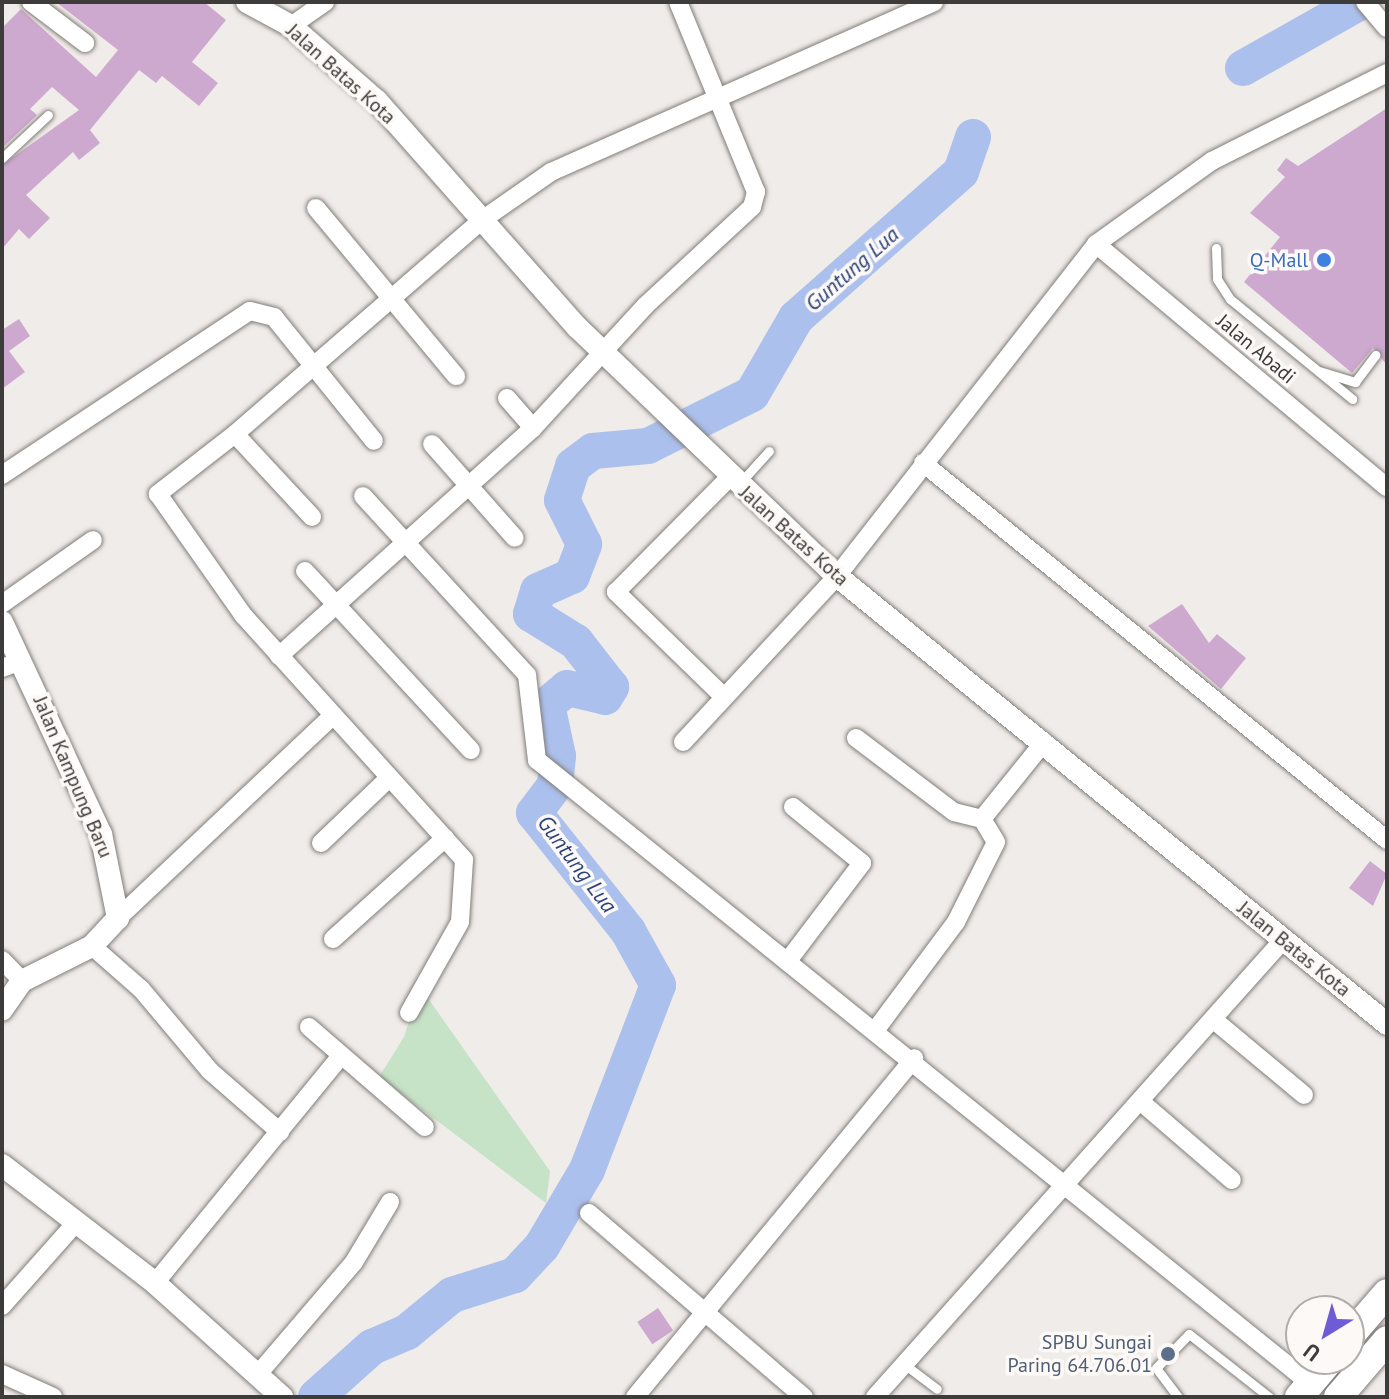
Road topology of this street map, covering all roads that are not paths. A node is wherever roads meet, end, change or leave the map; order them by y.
1 (31, 2) edge
2 (247, 2) edge
3 (325, 2) edge
4 (678, 2) edge
5 (934, 2) edge
6 (1365, 2) edge
7 (291, 26) junction
8 (1387, 28) edge
9 (85, 43) dead end
10 (1387, 73) edge
11 (716, 103) junction
12 (48, 115) dead end
13 (2, 158) edge
14 (316, 208) dead end
15 (482, 220) junction
16 (1096, 244) junction
17 (1216, 248) dead end
18 (394, 301) junction
19 (1375, 355) dead end
20 (606, 356) junction
21 (314, 369) junction
22 (1312, 369) junction
23 (456, 376) dead end
24 (507, 398) dead end
25 (1352, 399) dead end
26 (533, 428) junction
27 (235, 434) junction
28 (374, 441) dead end
29 (432, 444) dead end
30 (769, 451) dead end
31 (923, 463) junction
32 (2, 475) edge
33 (733, 482) junction
34 (470, 487) junction
35 (1387, 487) edge
36 (363, 496) dead end
37 (312, 517) dead end
38 (515, 538) dead end
39 (93, 540) dead end
40 (407, 546) junction
41 (305, 571) dead end
42 (837, 576) junction
43 (2, 604) edge
44 (337, 606) junction
45 (2, 622) edge
46 (279, 656) junction
47 (12, 665) edge
48 (724, 697) junction
49 (332, 716) junction
50 (856, 738) dead end
51 (683, 742) dead end
52 (1044, 742) junction
53 (471, 750) dead end
54 (387, 780) junction
55 (793, 807) dead end
56 (982, 819) junction
57 (445, 838) junction
58 (1387, 840) edge
59 (321, 843) dead end
60 (118, 918) junction
61 (333, 939) dead end
62 (1283, 940) junction
63 (92, 946) junction
64 (790, 958) junction
65 (2, 960) edge
66 (22, 981) junction
67 (2, 1010) edge
68 (409, 1013) dead end
69 (1214, 1020) junction
70 (1387, 1024) edge
71 (309, 1027) dead end
72 (877, 1028) junction
73 (341, 1056) junction
74 (914, 1058) junction
75 (1304, 1095) dead end
76 (1140, 1101) junction
77 (425, 1127) dead end
78 (280, 1132) junction
79 (2, 1165) edge
80 (1232, 1180) dead end
81 (1067, 1181) junction
82 (390, 1202) dead end
83 (589, 1213) dead end
84 (73, 1226) junction
85 (155, 1283) junction
86 (1387, 1293) edge
87 (2, 1306) edge
88 (708, 1308) junction
89 (1365, 1318) edge
90 (1365, 1331) edge
91 (1387, 1339) edge
92 (904, 1364) junction
93 (259, 1373) junction
94 (2, 1374) edge
95 (937, 1389) dead end
96 (1305, 1390) edge
97 (53, 1397) edge
98 (282, 1397) edge
99 (635, 1397) edge
100 (804, 1397) edge
101 (875, 1397) edge
102 (1178, 1397) edge
103 (1269, 1397) edge
104 (1338, 1397) edge

1 - 9 street
2 - 7 street, Jalan Batas Kota
3 - 7 street
4 - 11 street
5 - 11 street
6 - 8 street
7 - 15 street, Jalan Batas Kota
10 - 16 street
11 - 15 street
11 - 20 street
12 - 13 lane
14 - 18 street
15 - 18 street
15 - 20 street, Jalan Batas Kota
16 - 31 street
16 - 35 street, Jalan Abadi
17 - 22 lane
18 - 21 street
18 - 23 street
19 - 22 lane
20 - 26 street
20 - 33 street, Jalan Batas Kota
21 - 27 street
21 - 28 street
21 - 32 street
22 - 25 lane
24 - 26 street
26 - 34 street
27 - 37 street
27 - 46 street
29 - 34 street
30 - 33 lane
31 - 42 street
31 - 58 street
33 - 42 street, Jalan Batas Kota
33 - 48 street
34 - 38 street
34 - 40 street
36 - 40 street
39 - 43 street
40 - 44 street
40 - 64 street
41 - 44 street
42 - 48 street
42 - 52 street, Jalan Batas Kota
44 - 46 street
44 - 53 street
45 - 47 street, Jalan Kampung Baru
46 - 49 street
47 - 60 street, Jalan Kampung Baru
48 - 51 street
49 - 54 street
49 - 60 street
50 - 56 street
52 - 56 street
52 - 62 street, Jalan Batas Kota
54 - 57 street
54 - 59 street
55 - 64 street
56 - 72 street
57 - 61 street
57 - 68 street
60 - 63 street
62 - 69 street
62 - 70 street, Jalan Batas Kota
63 - 66 street
63 - 78 street
64 - 72 street
65 - 66 street
66 - 67 street
69 - 75 street
69 - 76 street
71 - 73 street
72 - 74 street
73 - 77 street
73 - 78 street
74 - 81 street
74 - 88 street
76 - 80 street
76 - 81 street
78 - 85 street
79 - 84 street
81 - 92 street
81 - 96 street
82 - 93 street
83 - 88 street
84 - 85 street
84 - 87 street
85 - 93 street
86 - 89 highway
88 - 99 street
88 - 100 street
90 - 91 highway
91 - 104 highway
92 - 95 lane
92 - 101 street
93 - 98 street
94 - 97 street
102 - 103 lane

